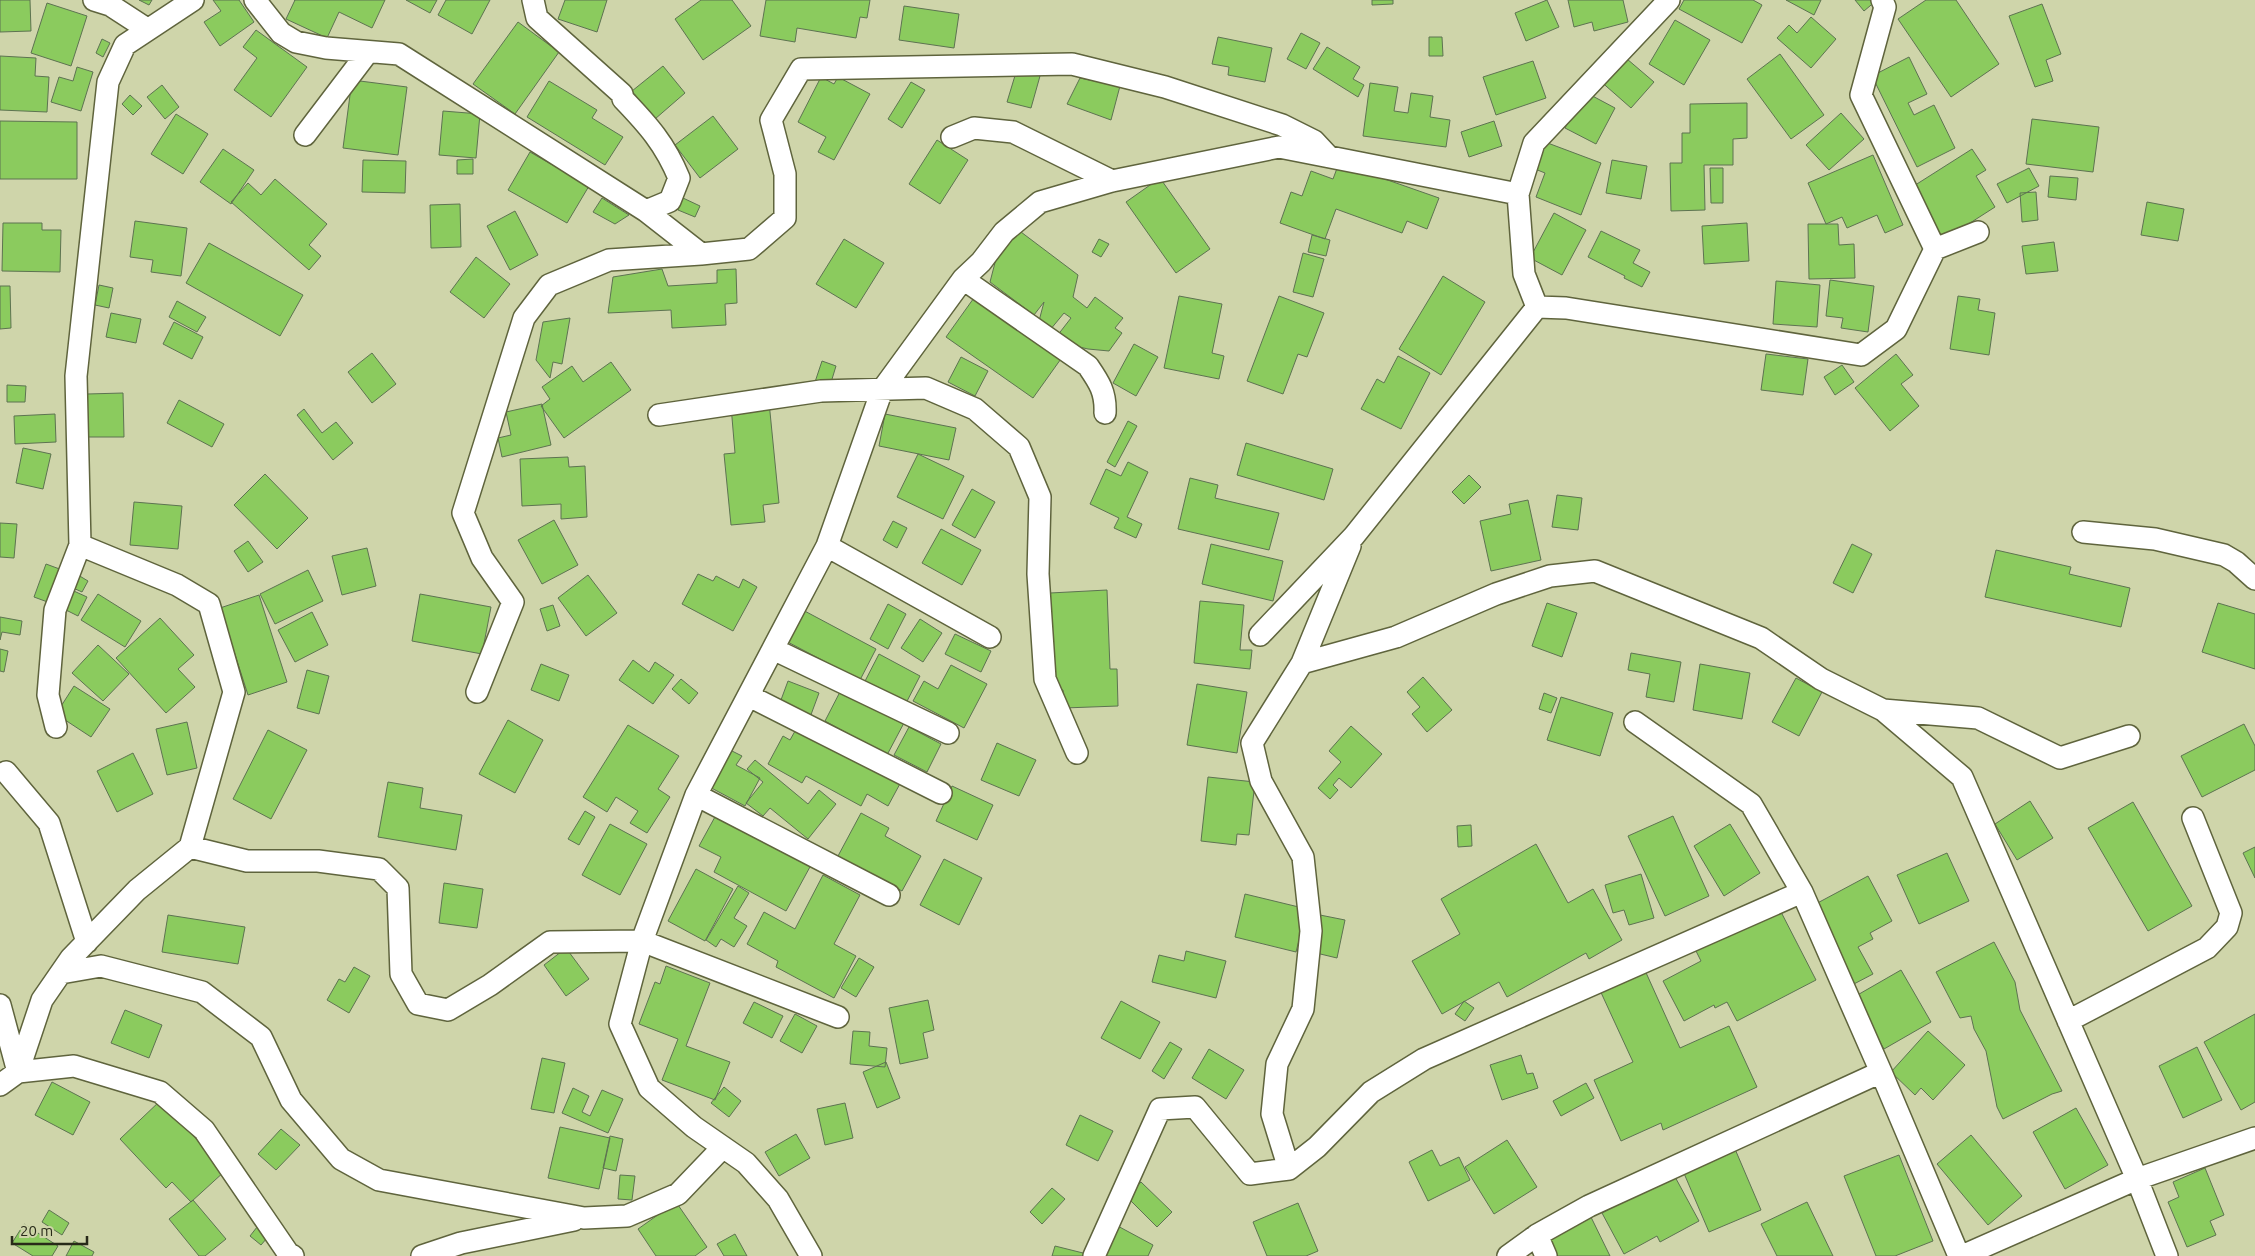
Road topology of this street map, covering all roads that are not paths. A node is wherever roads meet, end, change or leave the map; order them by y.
1 (94, 0) edge
2 (193, 0) edge
3 (255, 0) edge
4 (533, 0) edge
5 (1669, 0) edge
6 (1882, 0) edge
7 (147, 29) junction
8 (368, 52) junction
9 (305, 135) dead end
10 (952, 137) dead end
11 (1328, 156) junction
12 (1112, 181) junction
13 (1518, 194) junction
14 (646, 212) junction
15 (1978, 232) dead end
16 (1935, 249) junction
17 (701, 254) junction
18 (963, 279) junction
19 (1536, 307) junction
20 (882, 390) junction
21 (1105, 413) dead end
22 (659, 415) dead end
23 (2083, 532) dead end
24 (1354, 536) junction
25 (80, 545) junction
26 (827, 546) junction
27 (2255, 579) edge
28 (1260, 635) dead end
29 (990, 638) dead end
30 (773, 649) junction
31 (1302, 663) junction
32 (477, 692) dead end
33 (749, 696) junction
34 (1883, 710) junction
35 (1635, 722) dead end
36 (56, 727) dead end
37 (948, 732) dead end
38 (2129, 736) dead end
39 (1077, 753) dead end
40 (6, 772) dead end
41 (941, 793) dead end
42 (696, 795) junction
43 (2193, 818) dead end
44 (190, 847) junction
45 (1802, 892) junction
46 (889, 895) dead end
47 (642, 941) junction
48 (87, 942) junction
49 (61, 973) junction
50 (0, 1005) edge
51 (838, 1018) dead end
52 (2068, 1021) junction
53 (18, 1072) junction
54 (1881, 1072) junction
55 (0, 1085) edge
56 (2255, 1138) edge
57 (723, 1147) junction
58 (1288, 1169) junction
59 (2138, 1180) junction
60 (584, 1218) junction
61 (1537, 1235) junction
62 (461, 1243) junction
63 (293, 1256) edge
64 (422, 1256) edge
65 (482, 1256) edge
66 (810, 1256) edge
67 (1094, 1256) edge
68 (1508, 1256) edge
69 (1546, 1256) edge
70 (1961, 1256) edge
71 (2167, 1256) edge

1 - 7 street
2 - 7 street
3 - 8 street
4 - 14 street
5 - 13 street
6 - 16 street
7 - 25 street
8 - 9 street
8 - 14 street
10 - 12 street
11 - 12 street
11 - 13 street
11 - 17 street
12 - 18 street
13 - 19 street
14 - 17 street
15 - 16 street
16 - 19 street
17 - 32 street
18 - 20 street
18 - 21 street
19 - 24 street
20 - 22 street
20 - 26 street
20 - 39 street
23 - 27 street
24 - 28 street
24 - 31 street
25 - 36 street
25 - 44 street
26 - 29 street
26 - 30 street
30 - 33 street
30 - 37 street
31 - 34 street
31 - 58 street
33 - 41 street
33 - 42 street
34 - 38 street
34 - 52 street
35 - 45 street
40 - 48 street
42 - 46 street
42 - 47 street
43 - 52 street
44 - 47 street
44 - 48 street
45 - 54 street
45 - 58 street
47 - 51 street
47 - 57 street
48 - 49 street
49 - 53 street
49 - 60 street
50 - 53 street
52 - 59 street
53 - 55 street
53 - 63 street
54 - 61 street
54 - 70 street
56 - 59 street
57 - 60 street
57 - 66 street
58 - 67 street
59 - 70 street
59 - 71 street
60 - 62 street
61 - 68 street
61 - 69 street
62 - 64 street
62 - 65 street

